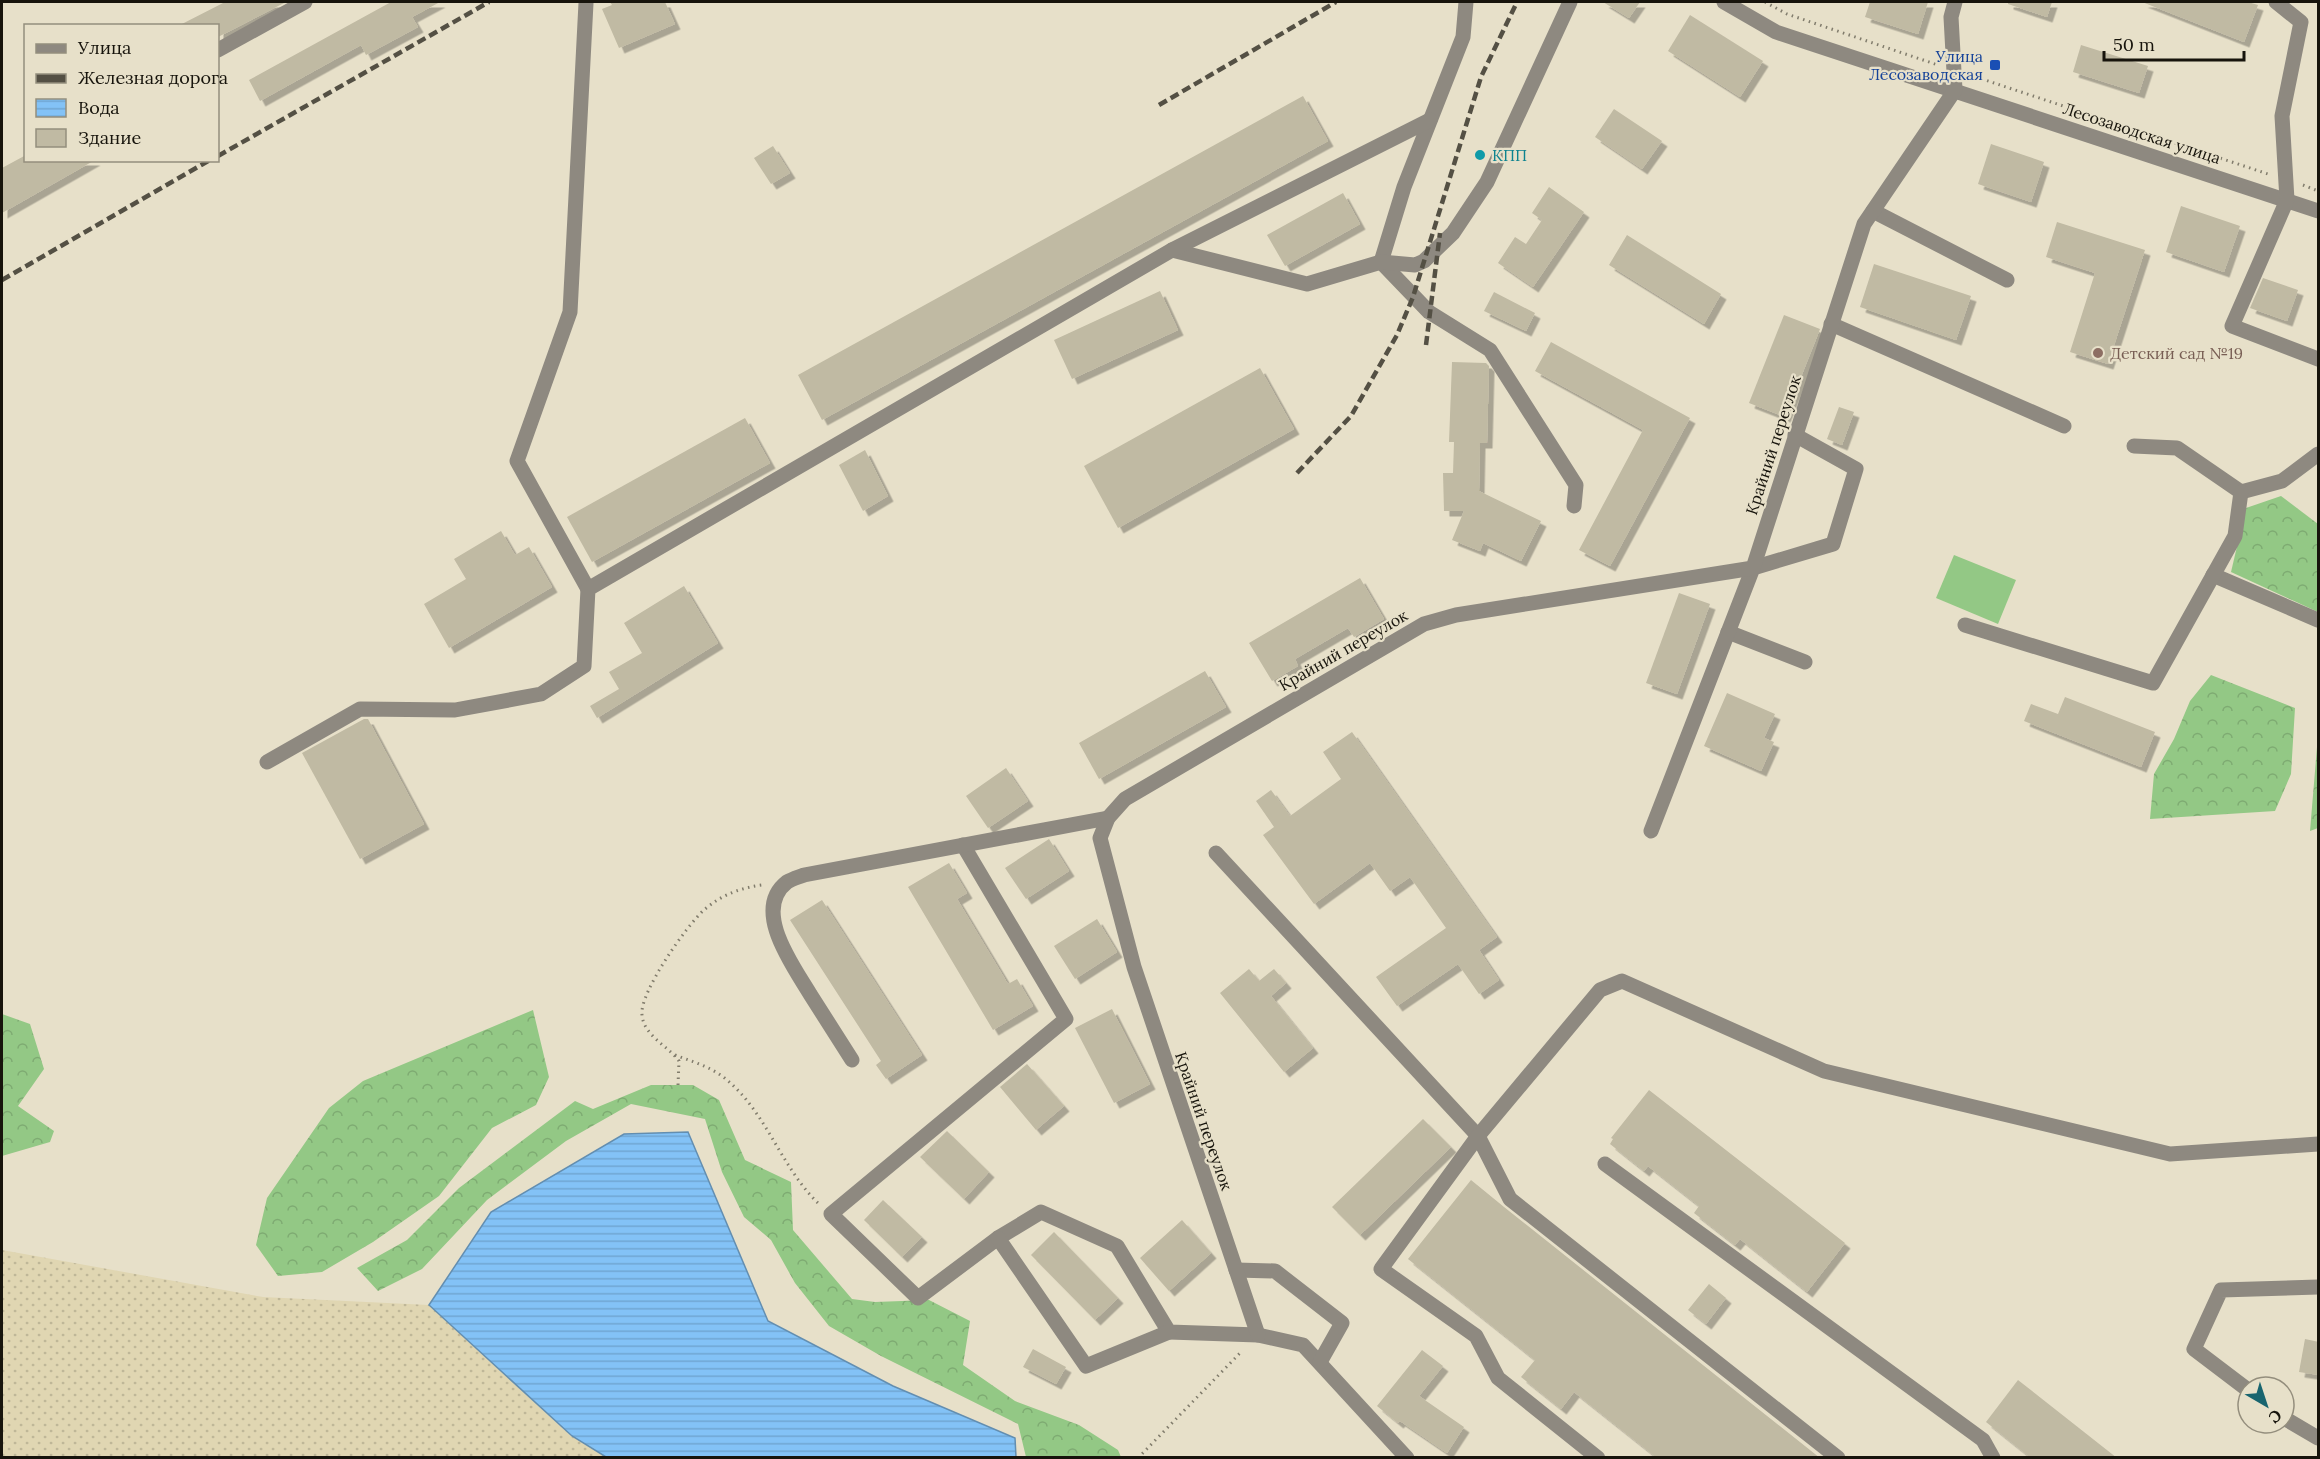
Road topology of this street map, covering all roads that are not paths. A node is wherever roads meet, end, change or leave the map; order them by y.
1 (305, 2) edge
2 (1466, 2) edge
3 (1570, 2) edge
4 (1724, 2) edge
5 (1955, 2) edge
6 (2276, 2) edge
7 (586, 3) edge
8 (219, 49) edge
9 (1955, 90) junction
10 (1430, 120) junction
11 (2287, 200) junction
12 (1873, 211) junction
13 (2319, 211) edge
14 (1172, 250) junction
15 (1381, 262) junction
16 (2007, 280) dead end
17 (1831, 324) junction
18 (2319, 359) edge
19 (2064, 426) dead end
20 (1796, 435) junction
21 (2134, 446) dead end
22 (2319, 454) edge
23 (2241, 492) junction
24 (1574, 506) dead end
25 (1753, 568) junction
26 (2213, 575) junction
27 (588, 589) junction
28 (2319, 620) edge
29 (1965, 625) dead end
30 (1728, 632) junction
31 (1805, 662) dead end
32 (267, 762) dead end
33 (1108, 818) junction
34 (1651, 831) dead end
35 (963, 845) junction
36 (1216, 853) dead end
37 (852, 1060) dead end
38 (1478, 1136) junction
39 (2319, 1144) edge
40 (1605, 1164) dead end
41 (998, 1238) junction
42 (1236, 1270) junction
43 (2319, 1287) edge
44 (1169, 1332) junction
45 (1257, 1335) junction
46 (1320, 1362) junction
47 (2236, 1381) edge
48 (2296, 1425) edge
49 (2319, 1438) edge
50 (1407, 1458) edge
51 (1598, 1458) edge
52 (1838, 1458) edge
53 (1993, 1458) edge

1 - 8 street
2 - 10 street
3 - 15 street
4 - 9 street, Лесозаводская улица
5 - 9 street
6 - 11 street
7 - 27 street
9 - 11 street, Лесозаводская улица
9 - 12 street, Крайний переулок
10 - 14 street
10 - 15 street
11 - 13 street, Лесозаводская улица
11 - 18 street
12 - 16 street
12 - 17 street, Крайний переулок
14 - 15 street
14 - 27 street
15 - 24 street
17 - 19 street
17 - 20 street, Крайний переулок
20 - 25 street, Крайний переулок
20 - 25 street
21 - 23 street
22 - 23 street
23 - 26 street
25 - 30 street
25 - 33 street, Крайний переулок
26 - 28 street
26 - 29 street
27 - 32 street
30 - 31 street
30 - 34 street
33 - 35 street
33 - 42 street, Крайний переулок
35 - 37 street
35 - 41 street
36 - 38 street
38 - 39 street
38 - 51 street
38 - 52 street
40 - 53 street
41 - 44 street
41 - 44 street
42 - 45 street, Крайний переулок
42 - 46 street
43 - 47 street
44 - 45 street
45 - 46 street
46 - 50 street
48 - 49 street

